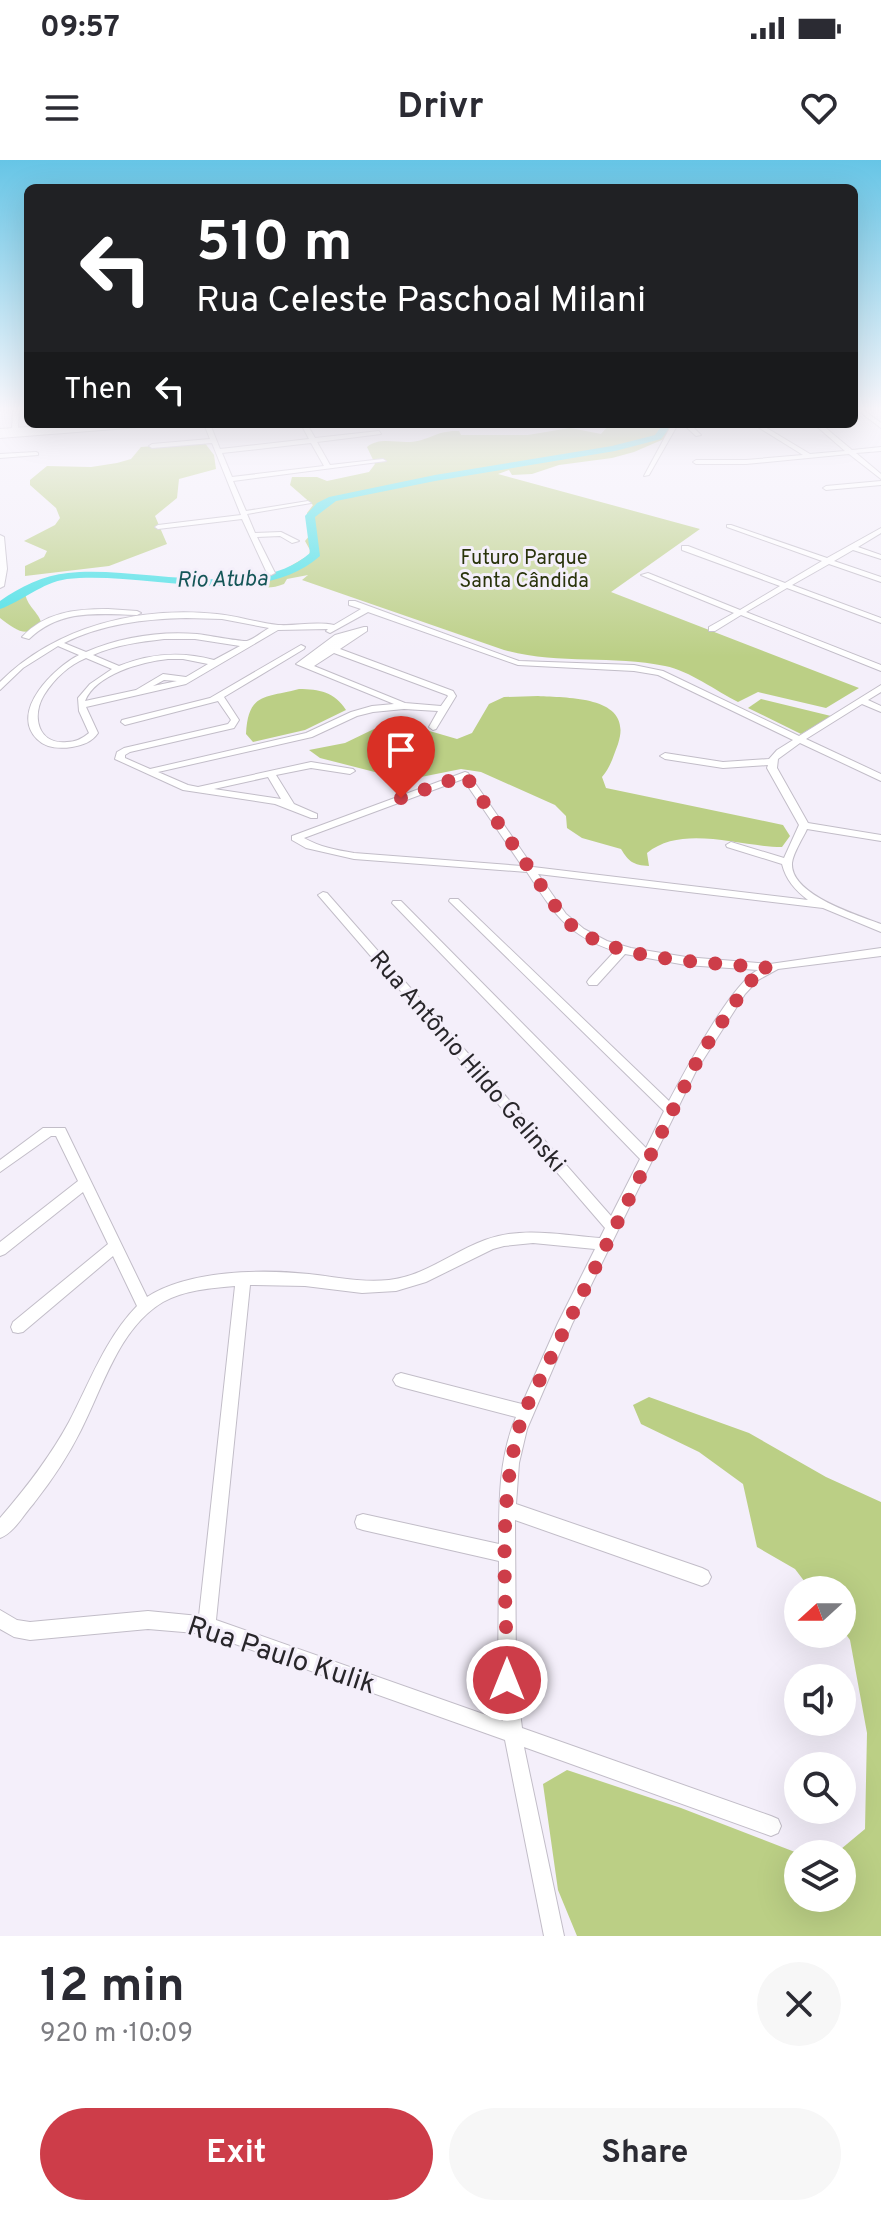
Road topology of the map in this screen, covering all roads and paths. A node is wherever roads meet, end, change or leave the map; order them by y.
1 (236, 492) edge
2 (308, 503) dead end
3 (244, 515) junction
4 (729, 526) dead end
5 (158, 527) dead end
6 (881, 530) edge
7 (252, 535) junction
8 (0, 537) edge
9 (295, 541) dead end
10 (852, 547) junction
11 (685, 548) dead end
12 (881, 557) edge
13 (827, 561) junction
14 (2, 569) edge
15 (271, 573) dead end
16 (645, 575) dead end
17 (881, 580) edge
18 (0, 586) edge
19 (786, 586) junction
20 (352, 603) dead end
21 (367, 609) junction
22 (117, 612) junction
23 (740, 612) junction
24 (385, 615) junction
25 (160, 616) junction
26 (881, 621) edge
27 (277, 627) junction
28 (712, 629) dead end
29 (90, 630) junction
30 (342, 634) junction
31 (26, 637) dead end
32 (58, 643) junction
33 (248, 645) junction
34 (301, 647) dead end
35 (331, 648) junction
36 (86, 656) junction
37 (284, 658) junction
38 (215, 663) junction
39 (518, 663) junction
40 (304, 666) junction
41 (881, 668) edge
42 (119, 669) junction
43 (512, 672) dead end
44 (0, 687) edge
45 (881, 688) edge
46 (220, 697) junction
47 (861, 700) junction
48 (81, 705) junction
49 (404, 706) junction
50 (444, 709) junction
51 (881, 709) edge
52 (125, 722) dead end
53 (433, 727) dead end
54 (801, 739) junction
55 (665, 756) dead end
56 (772, 762) junction
57 (350, 771) dead end
58 (148, 772) junction
59 (270, 773) junction
60 (881, 778) edge
61 (196, 790) junction
62 (289, 804) junction
63 (314, 816) dead end
64 (804, 825) junction
65 (881, 838) edge
66 (731, 845) dead end
67 (787, 862) junction
68 (530, 870) junction
69 (323, 895) dead end
70 (454, 901) dead end
71 (397, 903) dead end
72 (824, 905) junction
73 (881, 928) edge
74 (621, 951) junction
75 (881, 952) edge
76 (769, 968) junction
77 (593, 982) dead end
78 (671, 1110) junction
79 (647, 1158) junction
80 (0, 1167) edge
81 (86, 1182) junction
82 (613, 1228) junction
83 (605, 1244) junction
84 (116, 1245) junction
85 (0, 1250) edge
86 (243, 1281) junction
87 (145, 1307) junction
88 (18, 1327) dead end
89 (401, 1380) dead end
90 (524, 1412) junction
91 (507, 1509) junction
92 (363, 1522) dead end
93 (0, 1530) edge
94 (507, 1554) junction
95 (702, 1577) dead end
96 (0, 1619) edge
97 (207, 1625) junction
98 (512, 1731) junction
99 (771, 1826) dead end
100 (554, 1936) edge

1 - 3 street
2 - 3 street
3 - 5 street
3 - 7 street
4 - 13 street
6 - 10 street
7 - 9 street
7 - 15 street
8 - 14 street
10 - 12 street
10 - 13 street
11 - 19 street
13 - 17 street
13 - 19 street
14 - 18 street
16 - 23 street
19 - 23 street
19 - 26 street
20 - 21 street
21 - 24 street
21 - 30 street
22 - 25 street
22 - 29 street
22 - 31 street
23 - 28 street
23 - 41 street
24 - 30 street
24 - 39 street
25 - 27 street
25 - 29 street
27 - 30 street
27 - 33 street
29 - 32 street
30 - 35 street
32 - 36 street
32 - 44 street
33 - 36 street
33 - 38 street
34 - 37 street
35 - 40 street
35 - 50 street
36 - 42 street
36 - 48 street
37 - 40 street
37 - 46 street
38 - 42 street
38 - 48 street
39 - 43 street
39 - 54 street
40 - 49 street
42 - 48 street
45 - 47 street
46 - 52 street
46 - 58 street
47 - 51 street
47 - 54 street
49 - 50 street
49 - 58 street
50 - 53 street
54 - 56 street
54 - 60 street
55 - 56 street
56 - 64 street
57 - 59 street
58 - 61 street
59 - 61 street
59 - 62 street
61 - 62 street
62 - 63 street
64 - 65 street
64 - 67 street
66 - 67 street
67 - 72 street
68 - 68 street
68 - 72 street
68 - 74 street
69 - 82 street, Rua Antônio Hildo Gelinski
70 - 78 street
71 - 79 street
72 - 73 street
74 - 76 street
74 - 77 street
75 - 76 street
76 - 78 street
78 - 79 street
79 - 82 street
80 - 81 street
81 - 84 street
81 - 85 street
82 - 83 street
83 - 86 street
83 - 90 street
84 - 87 street
84 - 88 street
86 - 87 street
86 - 97 street
87 - 93 street
89 - 90 street
90 - 91 street
91 - 94 street
91 - 95 street
92 - 94 street
94 - 98 street
96 - 97 street, Rua Paulo Kulik
97 - 98 street, Rua Paulo Kulik
98 - 99 street, Rua Paulo Kulik
98 - 100 street

